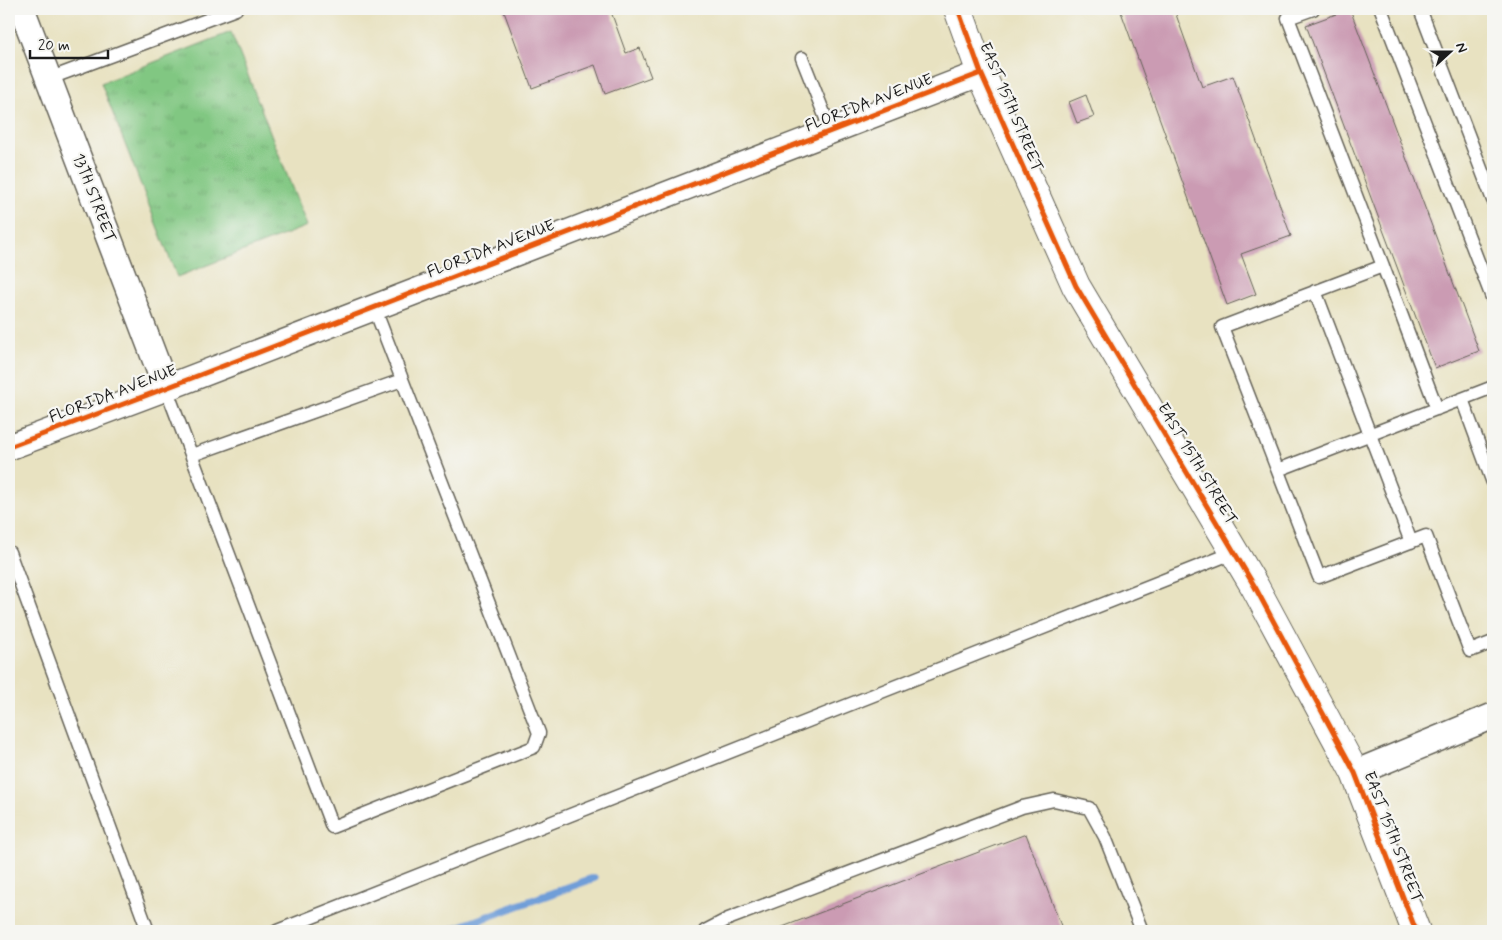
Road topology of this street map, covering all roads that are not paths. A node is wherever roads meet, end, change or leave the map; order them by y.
1 (22, 9) edge
2 (236, 9) edge
3 (958, 9) edge
4 (1313, 9) edge
5 (1381, 9) edge
6 (1420, 9) edge
7 (802, 58) dead end
8 (981, 73) junction
9 (48, 78) junction
10 (831, 131) junction
11 (1490, 185) edge
12 (1493, 200) edge
13 (1383, 266) junction
14 (1315, 291) junction
15 (1493, 300) edge
16 (374, 307) junction
17 (402, 380) junction
18 (1493, 387) edge
19 (166, 388) junction
20 (1462, 399) junction
21 (1437, 409) junction
22 (1370, 435) junction
23 (9, 447) edge
24 (192, 455) junction
25 (1278, 470) junction
26 (1493, 483) edge
27 (1410, 542) junction
28 (9, 552) edge
29 (1234, 552) junction
30 (1493, 642) edge
31 (1493, 716) edge
32 (1355, 772) junction
33 (148, 931) edge
34 (277, 931) edge
35 (706, 931) edge
36 (1142, 931) edge
37 (1416, 931) edge

1 - 9 street, 13TH STREET
2 - 9 lane
3 - 8 street, EAST 15TH STREET
4 - 13 lane
5 - 15 lane
6 - 11 lane
7 - 10 lane
8 - 10 street, FLORIDA AVENUE
8 - 29 street, EAST 15TH STREET
9 - 19 street, 13TH STREET
10 - 16 street, FLORIDA AVENUE
11 - 12 lane
13 - 14 lane
13 - 21 lane
14 - 22 lane
14 - 25 lane
16 - 17 lane
16 - 19 street, FLORIDA AVENUE
17 - 24 lane
17 - 24 lane
18 - 20 lane
19 - 23 street, FLORIDA AVENUE
19 - 24 lane
20 - 21 lane
20 - 26 lane
21 - 22 lane
22 - 25 lane
22 - 27 lane
25 - 27 lane
27 - 30 lane
28 - 33 lane
29 - 32 street, EAST 15TH STREET
29 - 34 lane
31 - 32 street
32 - 37 street, EAST 15TH STREET
35 - 36 lane

